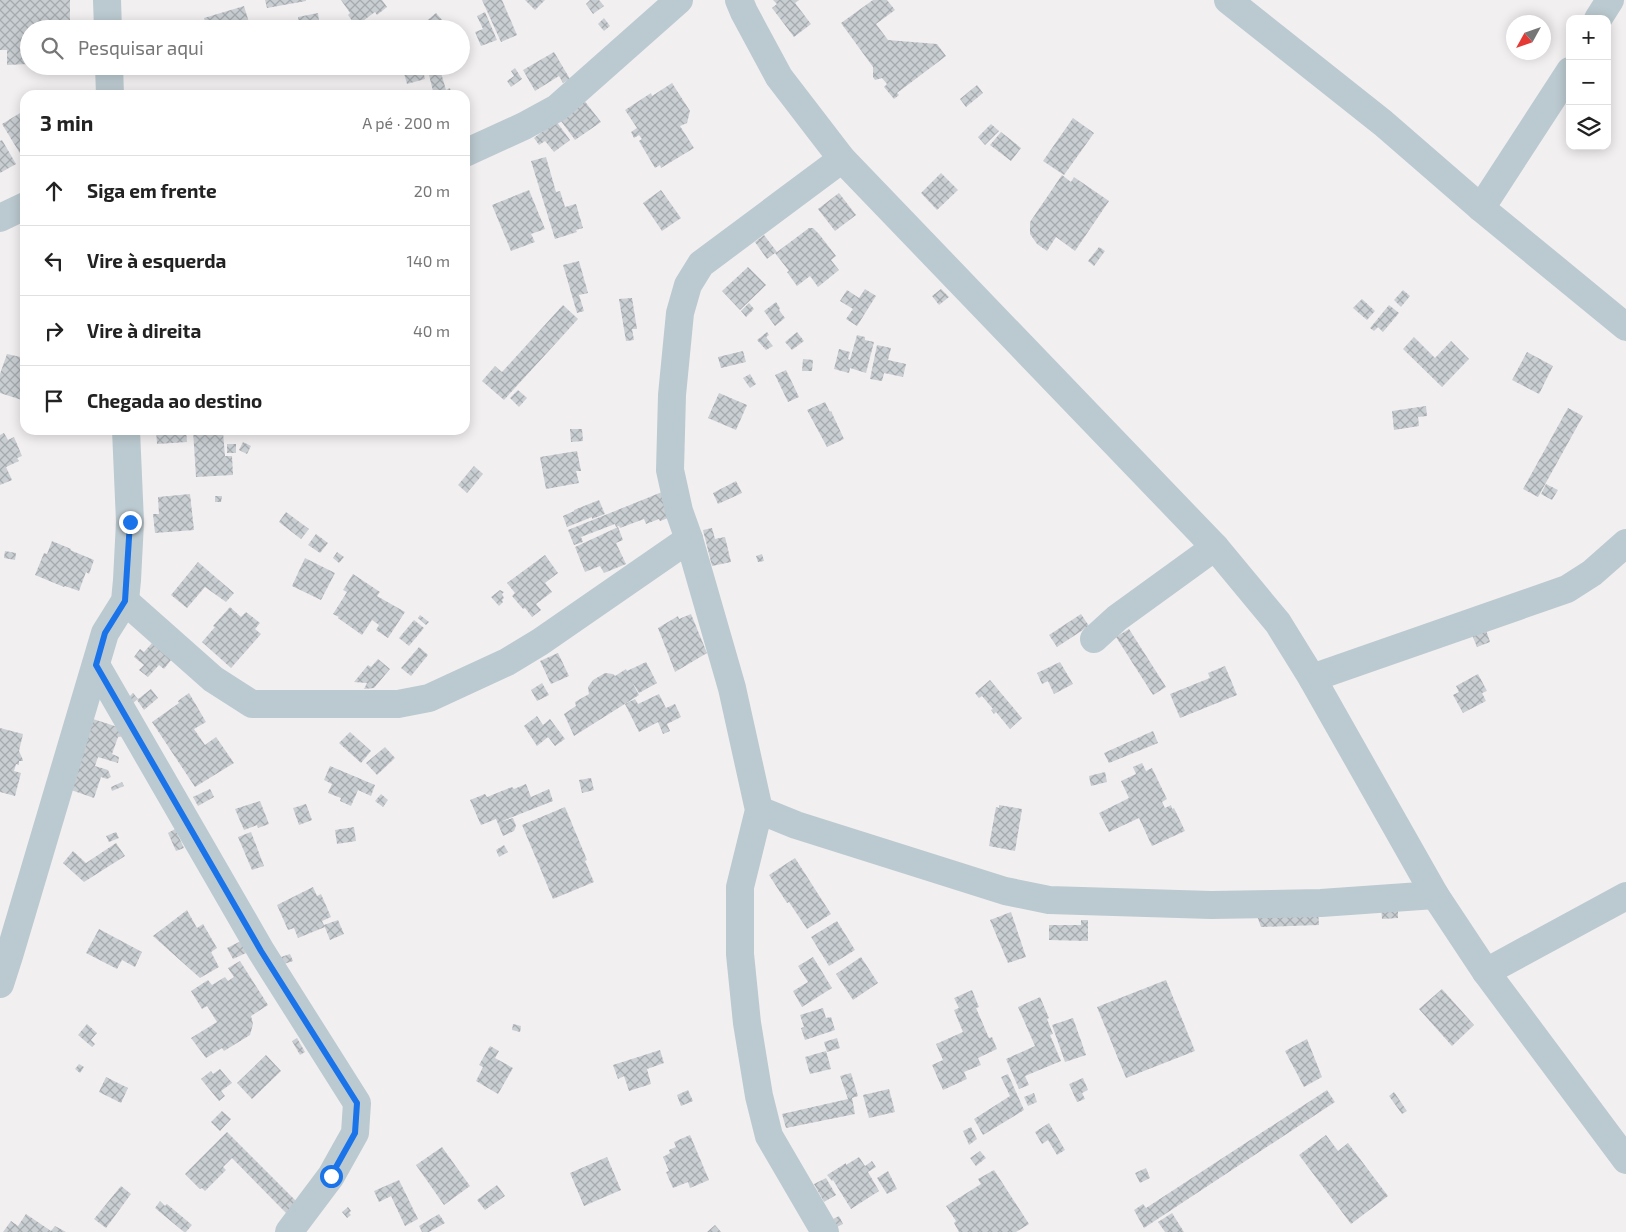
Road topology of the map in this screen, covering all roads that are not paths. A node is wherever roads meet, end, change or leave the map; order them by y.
1 (107, 0) edge
2 (678, 0) edge
3 (739, 0) edge
4 (1228, 0) edge
5 (1610, 0) edge
6 (1601, 15) edge
7 (108, 20) edge
8 (109, 75) edge
9 (1566, 77) edge
10 (110, 90) edge
11 (470, 150) edge
12 (842, 159) junction
13 (20, 208) edge
14 (1481, 208) junction
15 (0, 218) edge
16 (1626, 327) edge
17 (126, 435) edge
18 (689, 539) junction
19 (1626, 543) edge
20 (1215, 547) junction
21 (125, 601) junction
22 (1094, 639) dead end
23 (96, 665) junction
24 (1312, 678) junction
25 (759, 810) junction
26 (1435, 895) junction
27 (1626, 896) edge
28 (1486, 972) junction
29 (0, 984) edge
30 (1626, 1160) edge
31 (289, 1232) edge
32 (825, 1232) edge

1 - 7 street
2 - 11 street
3 - 12 street
4 - 14 street
5 - 6 street
8 - 10 street
9 - 14 street
12 - 18 street
12 - 20 street
13 - 15 street
14 - 16 street
17 - 21 street
18 - 21 street
18 - 25 street
19 - 24 street
20 - 22 street
20 - 24 street
21 - 23 street
23 - 29 street
23 - 31 street
24 - 26 street
25 - 26 street
25 - 32 street
26 - 28 street
27 - 28 street
28 - 30 street

